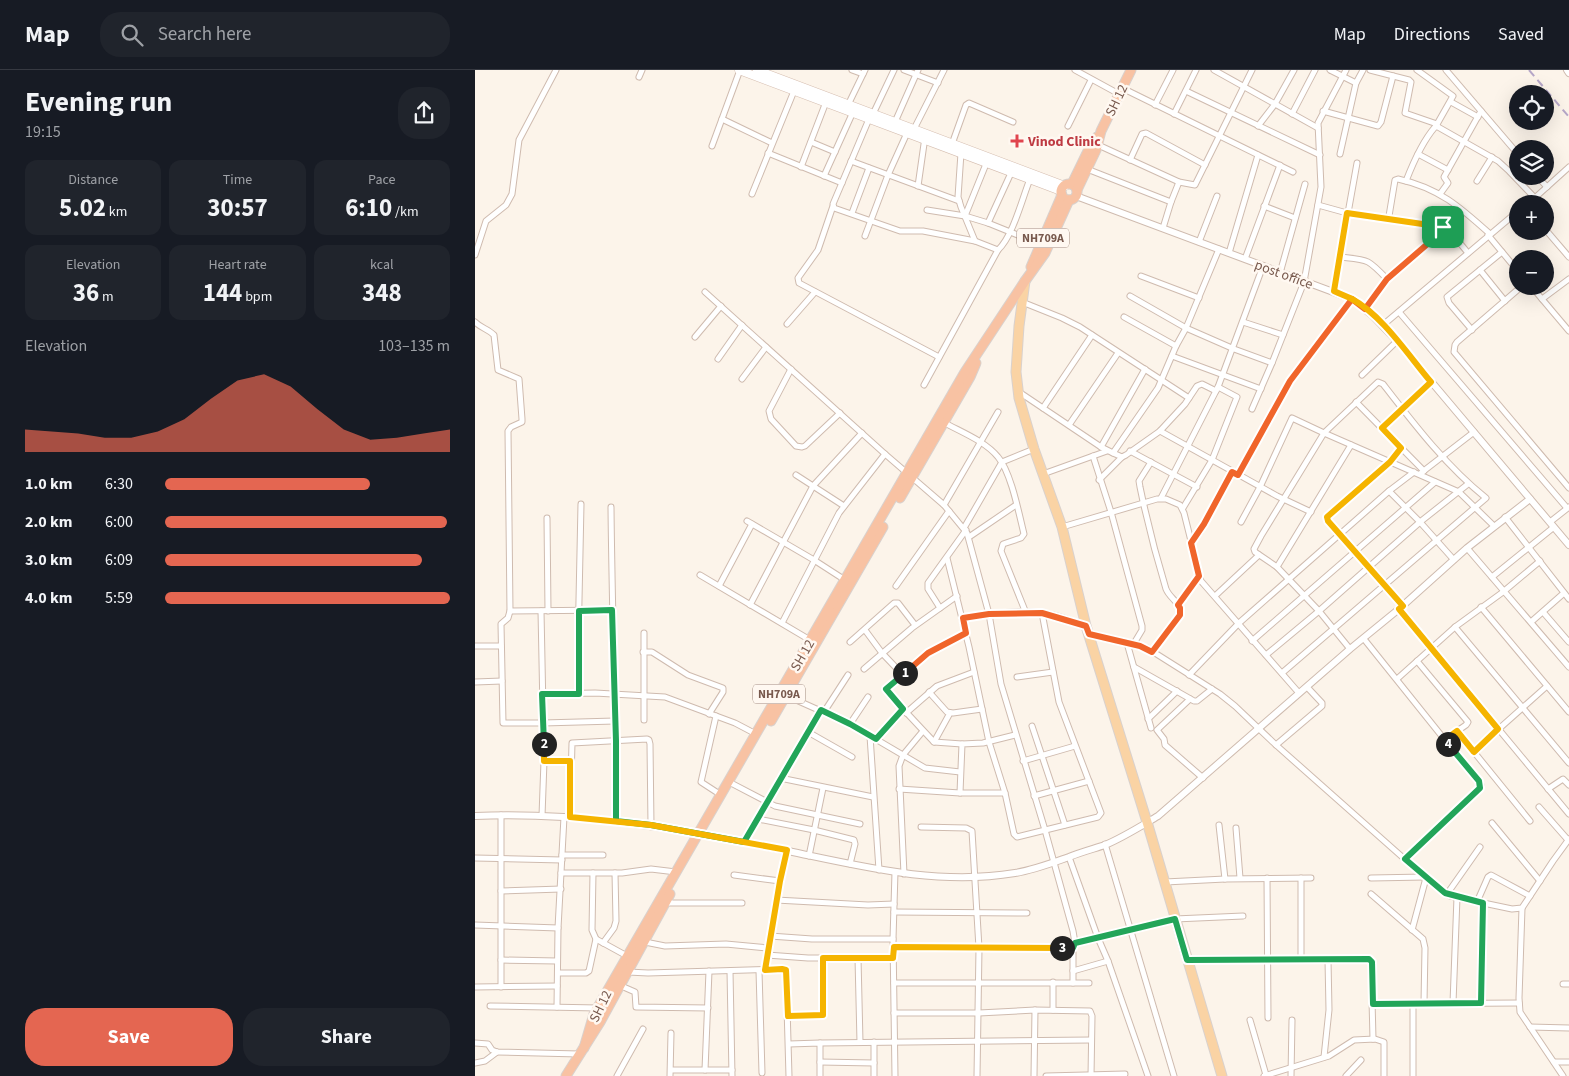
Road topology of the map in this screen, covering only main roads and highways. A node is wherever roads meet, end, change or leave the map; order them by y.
1 (740, 70) edge
2 (759, 70) edge
3 (1131, 70) edge
4 (849, 109) junction
5 (871, 116) junction
6 (925, 137) junction
7 (1095, 143) junction
8 (1069, 192) junction
9 (1025, 281) junction
10 (909, 475) junction
11 (783, 694) junction
12 (731, 784) junction
13 (702, 835) junction
14 (582, 1051) junction
15 (569, 1075) edge
16 (1222, 1076) edge

1 - 4 main road
2 - 4 main road
3 - 7 highway, SH 12 / NH709A
4 - 5 main road
5 - 6 main road
5 - 6 main road
6 - 8 main road
6 - 8 main road
7 - 8 highway, SH 12 / NH709A
7 - 8 highway, SH 12 / NH709A
8 - 9 highway, SH 12 / NH709A
8 - 9 highway, SH 12 / NH709A
9 - 10 highway, SH 12 / NH709A
9 - 16 main road
10 - 11 highway, SH 12 / NH709A
10 - 11 highway, SH 12 / NH709A
11 - 12 highway, SH 12 / NH709A
11 - 12 highway, SH 12 / NH709A
12 - 13 highway, SH 12 / NH709A
12 - 13 highway, SH 12 / NH709A
13 - 14 highway, SH 12 / NH709A
13 - 14 highway, SH 12 / NH709A
14 - 15 highway, SH 12 / NH709A

